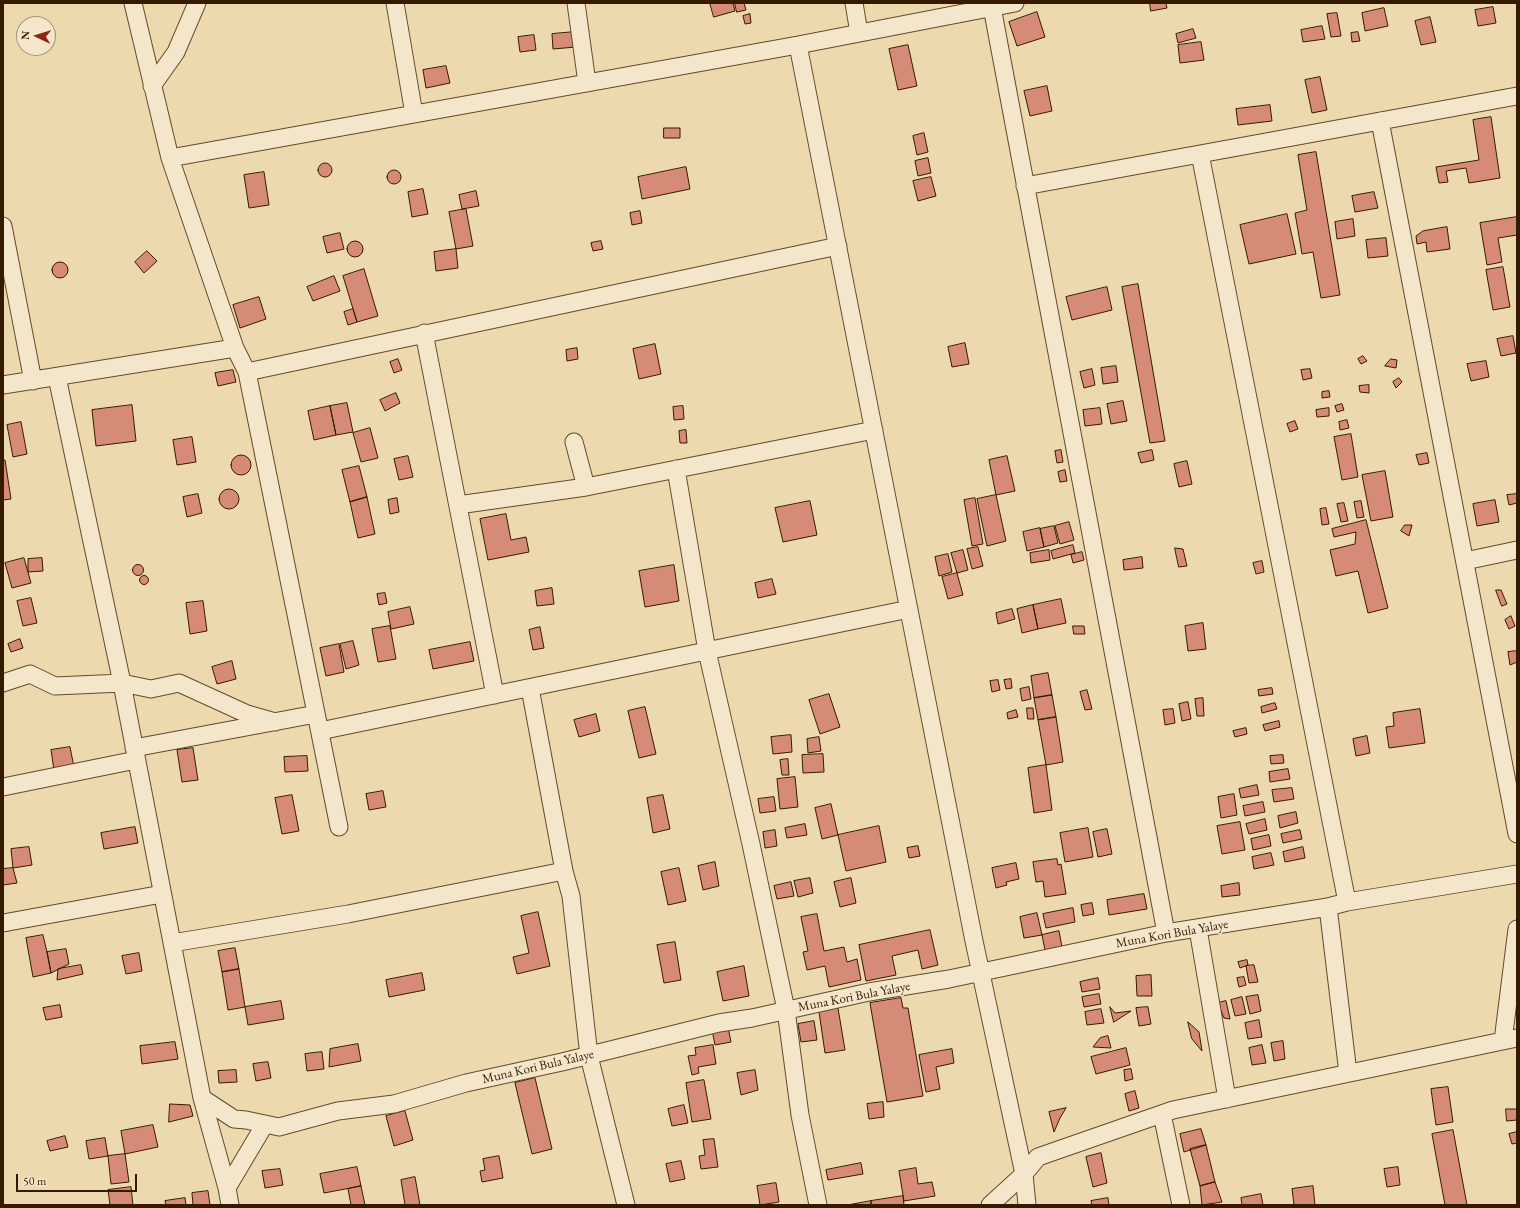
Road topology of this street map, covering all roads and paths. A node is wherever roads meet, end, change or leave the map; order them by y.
1 (133, 3) edge
2 (197, 3) edge
3 (395, 3) edge
4 (576, 3) edge
5 (854, 3) edge
6 (1015, 3) edge
7 (992, 7) junction
8 (859, 33) junction
9 (798, 45) junction
10 (587, 83) junction
11 (152, 86) junction
12 (1517, 96) edge
13 (414, 114) junction
14 (1380, 121) junction
15 (1200, 154) junction
16 (170, 158) junction
17 (1026, 186) junction
18 (3, 226) edge
19 (838, 246) junction
20 (424, 333) junction
21 (235, 348) junction
22 (247, 372) junction
23 (57, 376) junction
24 (33, 381) junction
25 (3, 385) edge
26 (874, 430) junction
27 (574, 442) dead end
28 (676, 469) junction
29 (586, 487) junction
30 (458, 505) junction
31 (1517, 550) edge
32 (1465, 561) junction
33 (909, 609) junction
34 (707, 651) junction
35 (3, 683) edge
36 (122, 683) junction
37 (530, 688) junction
38 (496, 695) junction
39 (316, 714) junction
40 (275, 722) junction
41 (320, 732) junction
42 (135, 754) junction
43 (3, 787) edge
44 (339, 827) dead end
45 (1517, 834) edge
46 (564, 871) junction
47 (1517, 874) edge
48 (162, 894) junction
49 (1347, 902) junction
50 (1328, 907) junction
51 (3, 923) edge
52 (1198, 929) junction
53 (1517, 929) edge
54 (1166, 933) junction
55 (172, 943) junction
56 (981, 972) junction
57 (786, 1010) junction
58 (1510, 1039) edge
59 (589, 1056) junction
60 (1348, 1073) junction
61 (202, 1098) junction
62 (1227, 1099) junction
63 (1162, 1114) junction
64 (265, 1124) junction
65 (1024, 1174) junction
66 (227, 1188) junction
67 (230, 1205) edge
68 (626, 1205) edge
69 (818, 1205) edge
70 (990, 1205) edge
71 (1027, 1205) edge
72 (1181, 1205) edge

1 - 11 street
2 - 11 street
3 - 13 street
4 - 10 street
5 - 8 street
6 - 7 street
7 - 8 street
7 - 17 street
8 - 9 street
9 - 10 street
9 - 19 street
10 - 13 street
11 - 16 street
12 - 14 street
13 - 16 street
14 - 15 street
14 - 32 street
15 - 17 street
15 - 49 street
16 - 21 street
17 - 54 street
18 - 24 street
19 - 20 street
19 - 26 street
20 - 22 street
20 - 30 street
21 - 22 street
21 - 23 street
22 - 39 street
23 - 24 street
23 - 36 street
24 - 25 street
26 - 28 street
26 - 33 street
27 - 29 street
28 - 29 street
28 - 34 street
29 - 30 street
30 - 38 street
31 - 32 street
32 - 45 street
33 - 34 street
33 - 56 street
34 - 37 street
34 - 57 street
35 - 36 street
36 - 40 street
36 - 42 street
37 - 38 street
37 - 46 street
38 - 41 street
39 - 40 street
39 - 41 street
40 - 42 street
41 - 44 street
42 - 43 street
42 - 48 street
46 - 55 street
46 - 59 street
47 - 49 street, Muna Kori Bula Yalaye
48 - 51 street
48 - 55 street
49 - 50 street, Muna Kori Bula Yalaye
50 - 52 street, Muna Kori Bula Yalaye
50 - 60 street
52 - 54 street, Muna Kori Bula Yalaye
52 - 62 street
53 - 58 street
54 - 56 street, Muna Kori Bula Yalaye
55 - 61 street
56 - 57 street, Muna Kori Bula Yalaye
56 - 65 street
57 - 59 street, Muna Kori Bula Yalaye
57 - 69 street
58 - 60 street
59 - 64 street, Muna Kori Bula Yalaye
59 - 68 street
60 - 62 street
61 - 64 street, Muna Kori Bula Yalaye
61 - 66 street
62 - 63 street
63 - 65 street
63 - 72 street
64 - 66 street
65 - 70 street
65 - 71 street
66 - 67 street

